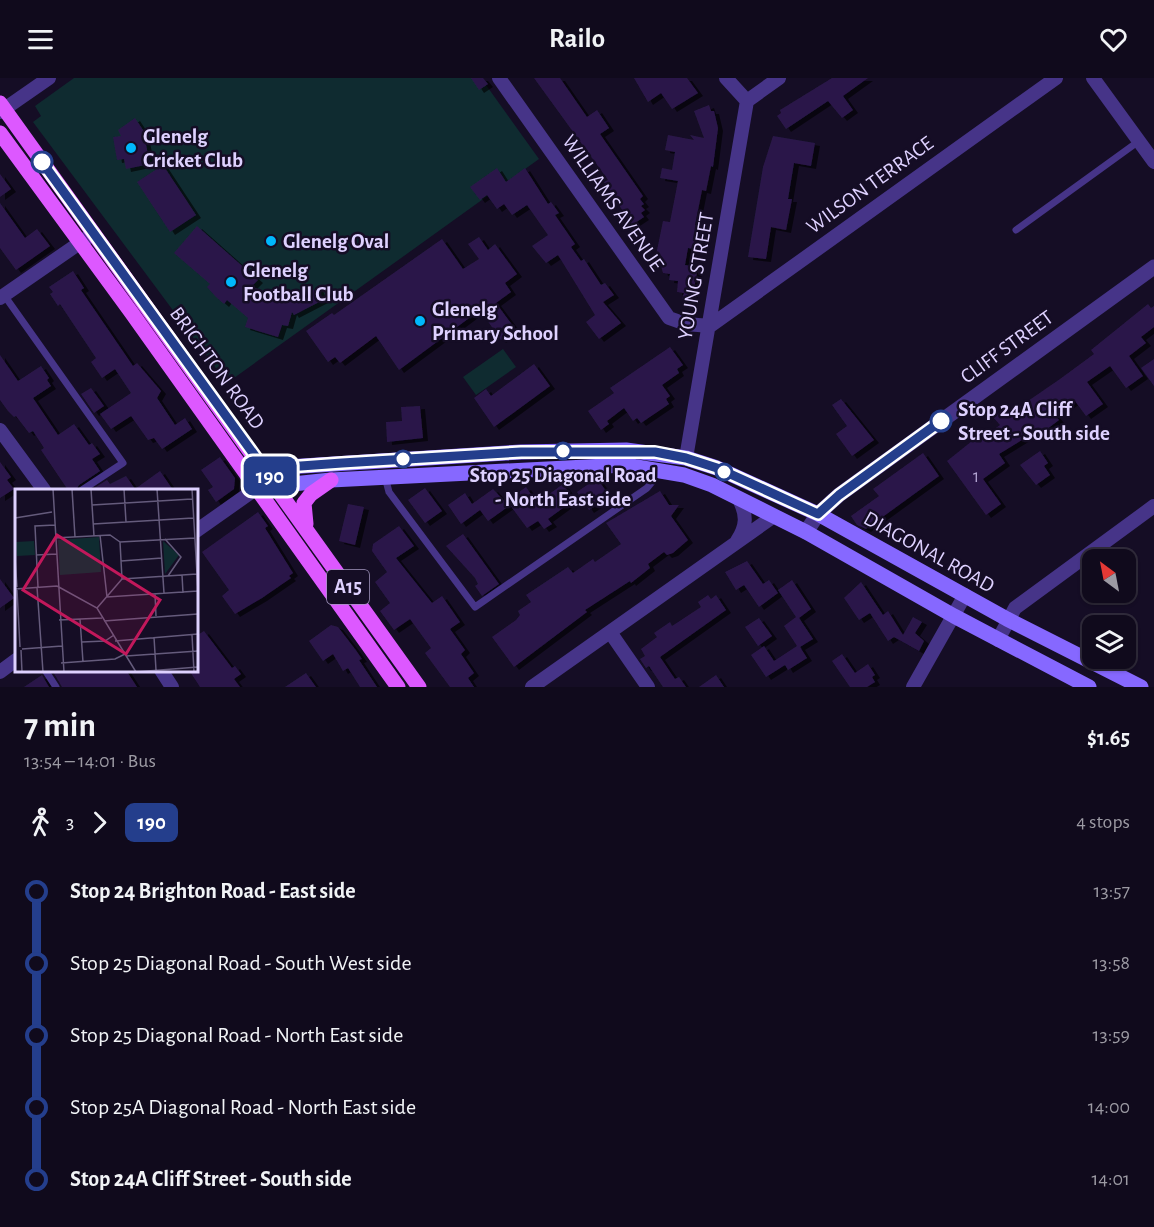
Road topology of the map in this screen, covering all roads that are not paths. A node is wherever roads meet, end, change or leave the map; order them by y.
1 (49, 78) edge
2 (499, 78) edge
3 (726, 78) edge
4 (779, 78) edge
5 (1056, 78) edge
6 (1093, 78) edge
7 (747, 101) junction
8 (1, 108) edge
9 (0, 133) edge
10 (1139, 141) junction
11 (1154, 162) edge
12 (1016, 230) dead end
13 (94, 233) junction
14 (80, 243) junction
15 (1154, 267) edge
16 (122, 273) junction
17 (110, 283) junction
18 (2, 296) edge
19 (142, 300) junction
20 (131, 312) junction
21 (710, 326) junction
22 (0, 430) edge
23 (686, 458) junction
24 (655, 468) junction
25 (385, 477) junction
26 (331, 480) junction
27 (274, 482) junction
28 (257, 488) junction
29 (43, 489) edge
30 (84, 489) edge
31 (844, 491) junction
32 (739, 499) junction
33 (1154, 506) edge
34 (818, 514) junction
35 (774, 516) junction
36 (839, 526) junction
37 (306, 528) junction
38 (198, 530) edge
39 (806, 532) junction
40 (736, 543) junction
41 (965, 595) junction
42 (954, 616) junction
43 (1007, 618) junction
44 (610, 632) junction
45 (998, 640) junction
46 (15, 661) edge
47 (0, 672) edge
48 (46, 672) edge
49 (162, 672) edge
50 (56, 687) edge
51 (172, 687) edge
52 (398, 687) edge
53 (419, 687) edge
54 (532, 687) edge
55 (648, 687) edge
56 (913, 687) edge
57 (1089, 687) edge
58 (1141, 687) edge

1 - 8 street
2 - 21 street, WILLIAMS AVENUE
3 - 7 street
4 - 7 street
5 - 21 street, WILSON TERRACE
6 - 10 street
7 - 21 street, YOUNG STREET
8 - 13 main road, BRIGHTON ROAD / A15
9 - 14 main road, BRIGHTON ROAD / A15
10 - 11 street
10 - 12 lane
13 - 14 street
13 - 16 main road, BRIGHTON ROAD / A15
14 - 17 main road, BRIGHTON ROAD / A15
14 - 18 street
15 - 31 street, CLIFF STREET
16 - 17 main road
16 - 19 main road, BRIGHTON ROAD / A15
17 - 20 main road, BRIGHTON ROAD / A15
18 - 30 lane
19 - 20 main road
19 - 27 main road, BRIGHTON ROAD / A15
20 - 28 main road, BRIGHTON ROAD / A15
21 - 23 street, YOUNG STREET
22 - 29 street
23 - 27 main road, DIAGONAL ROAD
23 - 34 main road, DIAGONAL ROAD
24 - 25 main road, DIAGONAL ROAD
24 - 25 lane
24 - 32 main road, DIAGONAL ROAD
25 - 26 main road, DIAGONAL ROAD
26 - 27 main road, DIAGONAL ROAD
26 - 37 main road
27 - 28 main road, DIAGONAL ROAD
27 - 37 main road, BRIGHTON ROAD / A15
28 - 38 street
28 - 52 main road, BRIGHTON ROAD / A15
31 - 34 street, CLIFF STREET
31 - 36 street
32 - 35 main road, DIAGONAL ROAD
32 - 40 street
33 - 43 street
34 - 36 main road, DIAGONAL ROAD
34 - 39 street, CLIFF STREET
35 - 39 main road, DIAGONAL ROAD
35 - 40 street
36 - 41 main road, DIAGONAL ROAD
37 - 53 main road, BRIGHTON ROAD / A15
39 - 42 main road, DIAGONAL ROAD
40 - 44 street
41 - 42 street
41 - 43 main road, DIAGONAL ROAD
42 - 45 main road, DIAGONAL ROAD
42 - 56 street
43 - 45 street
43 - 58 main road, DIAGONAL ROAD
44 - 54 street
44 - 55 street
45 - 57 main road, DIAGONAL ROAD
46 - 47 street
48 - 50 lane
49 - 51 street

